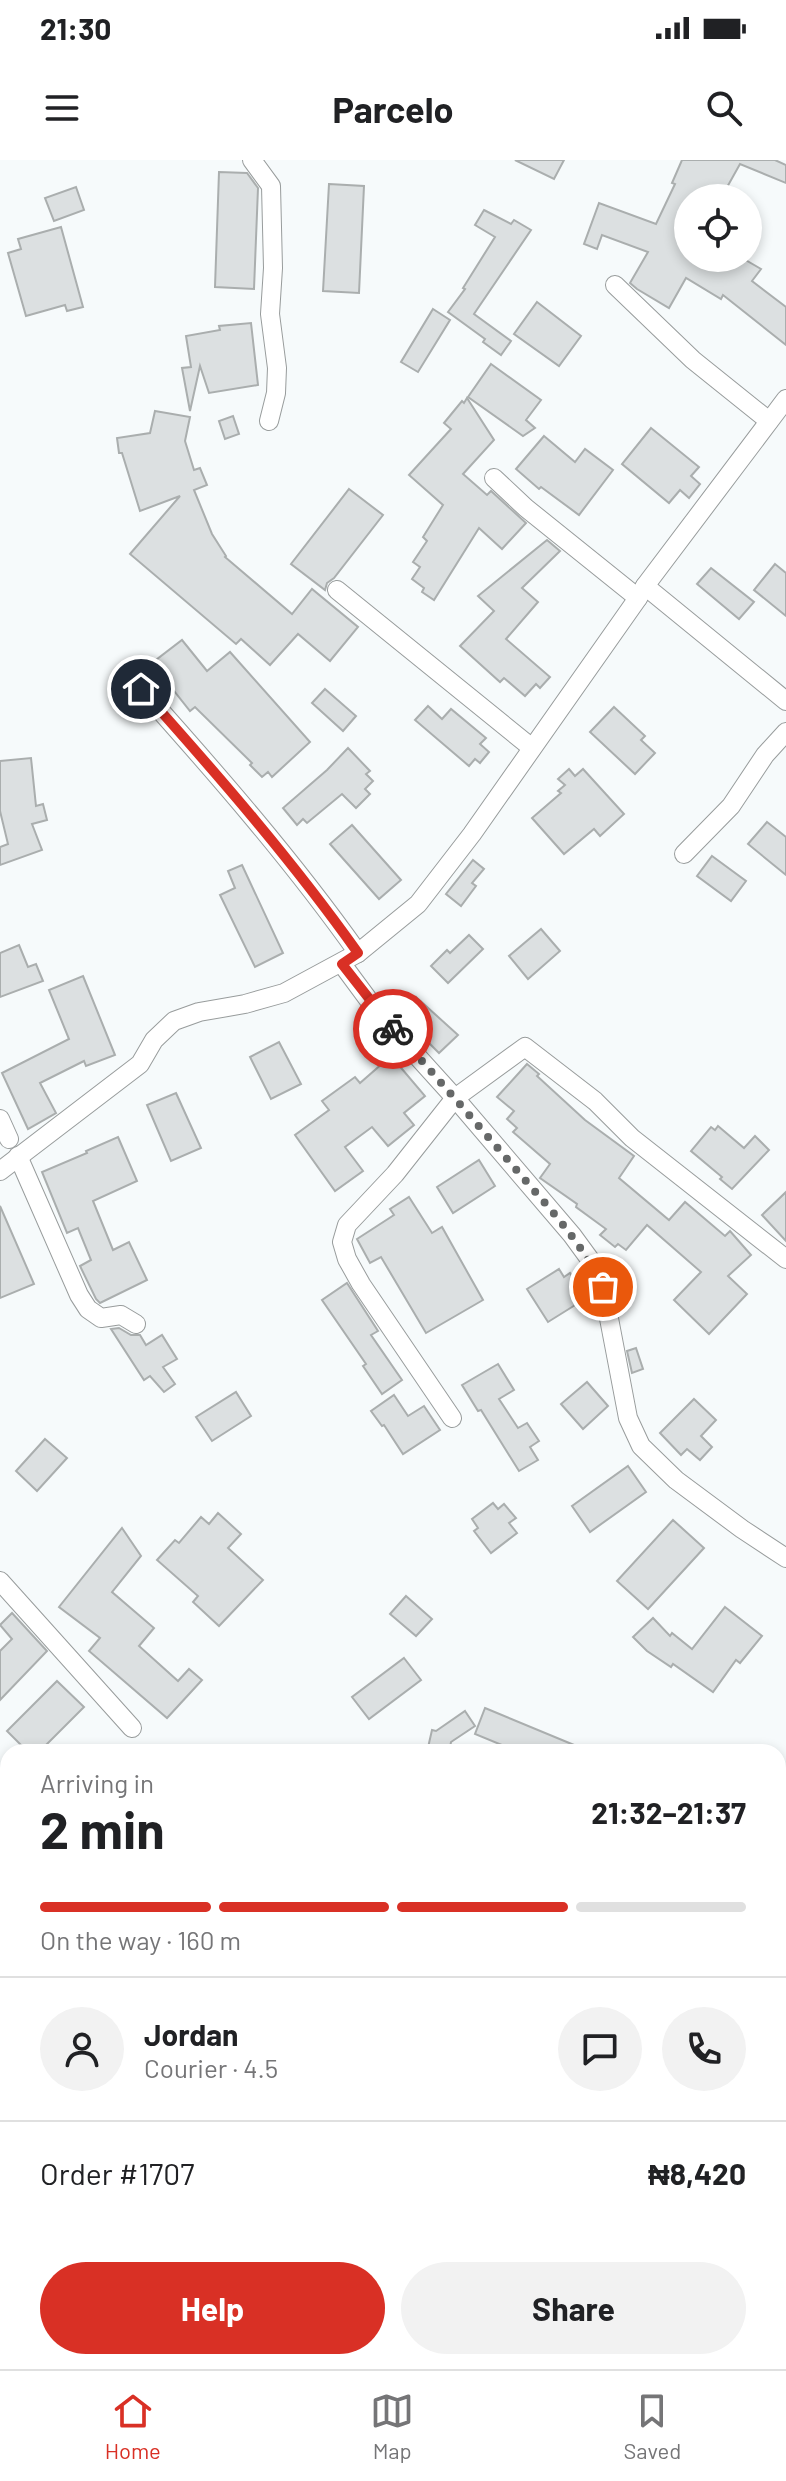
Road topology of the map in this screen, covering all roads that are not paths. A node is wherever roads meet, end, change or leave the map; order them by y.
1 (252, 160) edge
2 (615, 285) dead end
3 (786, 399) edge
4 (269, 421) dead end
5 (769, 421) junction
6 (494, 478) dead end
7 (337, 590) dead end
8 (642, 592) junction
9 (141, 689) dead end
10 (786, 701) edge
11 (786, 732) edge
12 (532, 748) junction
13 (684, 854) dead end
14 (358, 953) junction
15 (342, 964) junction
16 (455, 1098) junction
17 (0, 1119) edge
18 (9, 1139) dead end
19 (18, 1156) junction
20 (0, 1171) edge
21 (786, 1259) edge
22 (136, 1324) dead end
23 (452, 1418) dead end
24 (786, 1558) edge
25 (0, 1581) edge
26 (132, 1728) dead end

1 - 4 street
2 - 5 street
3 - 5 street
5 - 8 street
6 - 8 street
7 - 12 street
8 - 10 street
8 - 12 street
9 - 14 street
11 - 13 street
12 - 14 street
14 - 15 street
15 - 16 street
15 - 19 street
16 - 21 street
16 - 23 street
16 - 24 street
17 - 18 street
19 - 20 street
19 - 22 street
25 - 26 street

